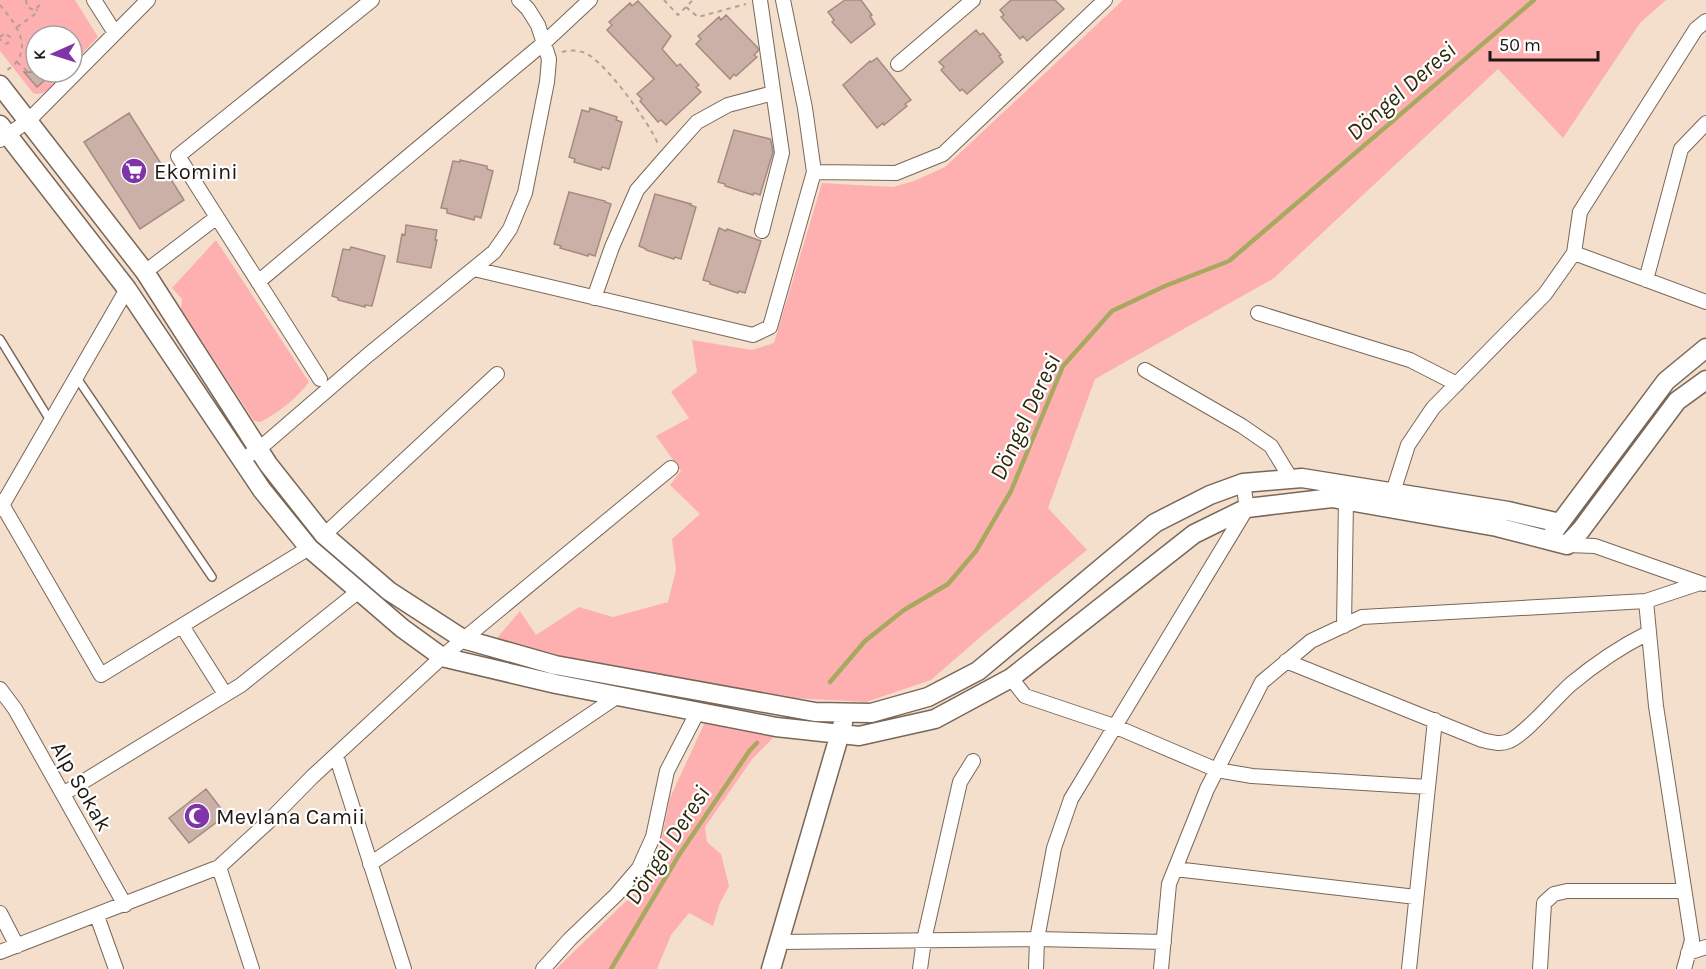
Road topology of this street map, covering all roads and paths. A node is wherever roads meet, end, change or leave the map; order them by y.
1 (26, 0) edge
2 (39, 0) edge
3 (94, 0) edge
4 (148, 0) edge
5 (372, 0) edge
6 (519, 0) edge
7 (590, 0) edge
8 (664, 0) edge
9 (693, 0) edge
10 (760, 0) edge
11 (783, 0) edge
12 (973, 0) edge
13 (1105, 0) edge
14 (0, 5) edge
15 (686, 7) junction
16 (36, 9) junction
17 (4, 11) junction
18 (0, 14) edge
19 (1706, 21) edge
20 (18, 29) junction
21 (115, 33) junction
22 (0, 35) edge
23 (10, 36) junction
24 (545, 42) junction
25 (548, 56) junction
26 (17, 62) junction
27 (898, 64) dead end
28 (24, 68) edge
29 (0, 76) edge
30 (0, 85) edge
31 (773, 93) junction
32 (28, 122) junction
33 (1706, 123) edge
34 (3, 133) edge
35 (664, 159) junction
36 (814, 172) junction
37 (216, 217) junction
38 (762, 231) dead end
39 (1574, 253) junction
40 (474, 269) junction
41 (144, 272) junction
42 (1646, 279) junction
43 (258, 282) junction
44 (127, 289) junction
45 (594, 298) junction
46 (1706, 302) edge
47 (1258, 313) dead end
48 (0, 339) edge
49 (1706, 348) edge
50 (1145, 370) dead end
51 (497, 374) dead end
52 (76, 377) junction
53 (320, 379) dead end
54 (1706, 380) edge
55 (1457, 384) junction
56 (51, 422) junction
57 (259, 449) junction
58 (242, 460) junction
59 (671, 468) dead end
60 (1291, 479) junction
61 (1243, 483) junction
62 (1346, 500) junction
63 (1388, 500) junction
64 (1, 505) edge
65 (1247, 508) junction
66 (1560, 522) junction
67 (1581, 530) junction
68 (324, 535) junction
69 (1548, 540) junction
70 (1567, 545) junction
71 (1595, 546) junction
72 (309, 548) junction
73 (212, 577) dead end
74 (1703, 584) edge
75 (359, 591) junction
76 (1646, 601) junction
77 (182, 626) junction
78 (1344, 626) junction
79 (1648, 633) junction
80 (463, 639) junction
81 (442, 657) junction
82 (1286, 661) junction
83 (1011, 678) junction
84 (0, 689) edge
85 (225, 694) junction
86 (618, 696) junction
87 (698, 711) junction
88 (847, 713) junction
89 (1435, 720) junction
90 (1114, 726) junction
91 (839, 734) junction
92 (336, 755) junction
93 (973, 761) dead end
94 (1217, 770) junction
95 (1428, 787) junction
96 (63, 794) junction
97 (370, 864) junction
98 (219, 867) junction
99 (1175, 869) junction
100 (1684, 891) junction
101 (1416, 897) junction
102 (125, 905) junction
103 (0, 913) edge
104 (97, 916) junction
105 (1037, 939) junction
106 (924, 940) junction
107 (779, 942) junction
108 (1164, 942) junction
109 (17, 946) junction
110 (1706, 947) edge
111 (0, 952) edge
112 (1688, 953) junction
113 (116, 969) edge
114 (252, 969) edge
115 (404, 969) edge
116 (543, 969) edge
117 (771, 969) edge
118 (920, 969) edge
119 (1036, 969) edge
120 (1161, 969) edge
121 (1409, 969) edge
122 (1540, 969) edge
123 (1684, 969) edge

1 - 16 path
2 - 16 path
3 - 21 street
4 - 21 street
5 - 37 street
6 - 24 street
7 - 24 street
8 - 15 path
9 - 15 path
10 - 15 path
10 - 31 street
11 - 36 street
12 - 27 street
13 - 36 street
14 - 17 path
16 - 20 path
17 - 18 path
17 - 20 path
19 - 39 street
20 - 23 path
20 - 26 path
21 - 32 street
22 - 23 path
22 - 23 path
24 - 25 street
24 - 43 street
25 - 35 path
25 - 40 street
26 - 28 path
26 - 29 path
30 - 32 main road
31 - 35 street
31 - 38 street
32 - 34 street
32 - 41 main road
33 - 42 street
34 - 44 main road
35 - 45 street
36 - 45 street
37 - 41 street
37 - 43 street
39 - 42 street
39 - 55 street
40 - 45 street
40 - 57 street
41 - 57 main road
42 - 46 street
43 - 53 street
44 - 52 street
44 - 58 main road
47 - 55 street
48 - 56 lane
49 - 66 main road
50 - 60 street
51 - 68 street
52 - 56 street
52 - 73 lane
54 - 67 main road
55 - 63 street
56 - 64 street
57 - 58 street
57 - 68 main road
58 - 72 main road
59 - 80 street
60 - 61 main road
60 - 63 main road
61 - 65 street
61 - 88 main road
62 - 63 main road
62 - 65 main road
62 - 78 street
63 - 66 main road
63 - 69 main road
64 - 77 street
65 - 83 main road
65 - 90 street
66 - 67 street
66 - 69 main road
67 - 70 main road
67 - 71 street
68 - 80 main road
69 - 70 main road
70 - 71 street
71 - 74 street
72 - 75 main road
72 - 77 street
74 - 76 street
75 - 81 main road
75 - 85 street
76 - 78 street
76 - 79 street
77 - 85 street
78 - 82 street
79 - 89 street
79 - 100 street
80 - 81 street
80 - 88 main road
81 - 86 main road
81 - 92 street
82 - 89 street
82 - 94 street
83 - 90 street
83 - 91 main road
84 - 96 street, Alp Sokak
85 - 96 street
86 - 87 main road
86 - 97 street
87 - 91 main road
87 - 116 street
88 - 91 main road
89 - 95 street
90 - 94 street
90 - 105 street
91 - 107 main road
92 - 97 street
92 - 98 street
93 - 106 street
94 - 95 street
94 - 99 street
95 - 101 street
96 - 102 street, Alp Sokak
97 - 115 street
98 - 102 street
98 - 114 street
99 - 101 street
99 - 108 street
100 - 112 street
100 - 122 street
101 - 121 street
102 - 104 street
103 - 109 street
104 - 109 street
104 - 113 street
105 - 106 street
105 - 108 street
105 - 119 street
106 - 107 street
106 - 118 street
107 - 117 main road
108 - 120 street
109 - 111 street
110 - 112 street
112 - 123 street

